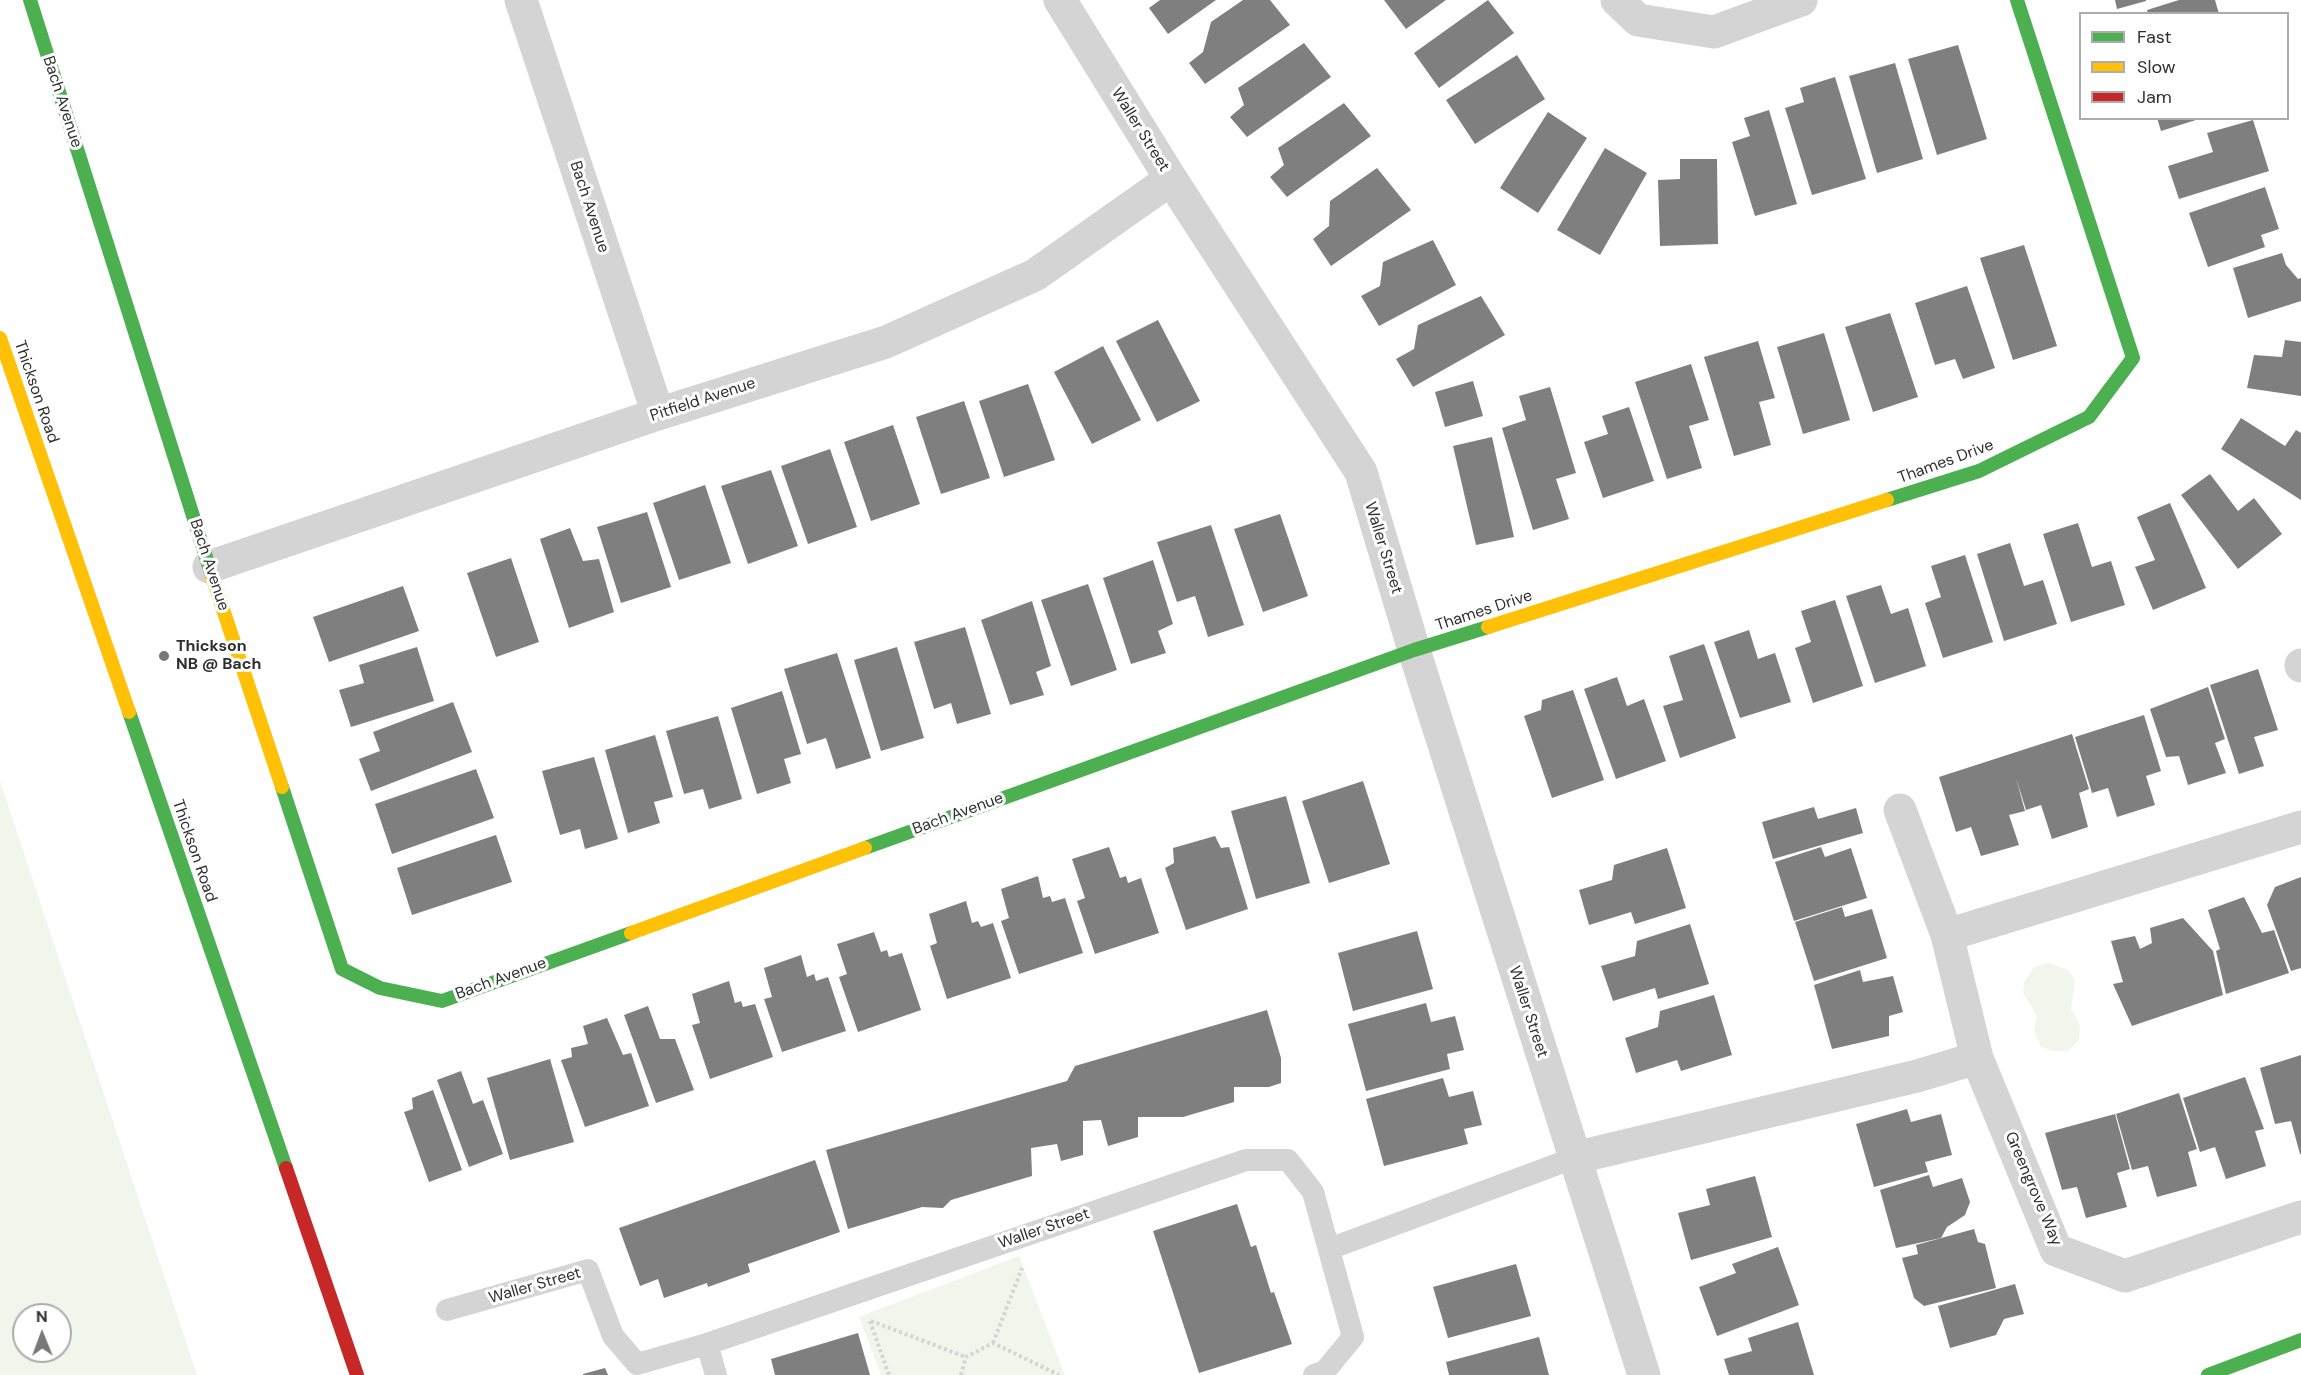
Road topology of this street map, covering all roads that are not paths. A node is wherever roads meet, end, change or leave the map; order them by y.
1 (30, 0) edge
2 (521, 0) edge
3 (1060, 0) edge
4 (1617, 0) edge
5 (1801, 0) edge
6 (2017, 0) edge
7 (1171, 179) junction
8 (0, 338) edge
9 (658, 414) junction
10 (209, 567) junction
11 (1414, 650) junction
12 (1900, 810) dead end
13 (2301, 827) edge
14 (1947, 935) junction
15 (1977, 1058) junction
16 (1574, 1158) junction
17 (2301, 1217) edge
18 (1329, 1250) junction
19 (447, 1310) dead end
20 (2301, 1340) edge
21 (707, 1344) junction
22 (658, 1367) edge
23 (357, 1375) edge
24 (716, 1375) edge
25 (1314, 1375) edge
26 (1644, 1375) edge
27 (2208, 1375) edge

1 - 10 street, Bach Avenue
2 - 9 street, Bach Avenue
3 - 7 street, Waller Street
4 - 5 street
6 - 11 street, Thames Drive
7 - 9 street, Pitfield Avenue
7 - 11 street, Waller Street
8 - 23 street, Thickson Road
9 - 10 street, Pitfield Avenue
10 - 11 street, Bach Avenue
11 - 16 street, Waller Street
12 - 14 street, Greengrove Way
13 - 14 street
14 - 15 street, Greengrove Way
15 - 16 street
15 - 17 street, Greengrove Way
16 - 18 lane
16 - 26 street, Waller Street
18 - 21 lane, Waller Street
18 - 25 lane, Waller Street
19 - 22 lane, Waller Street
20 - 27 street
21 - 22 lane, Waller Street
21 - 24 lane

